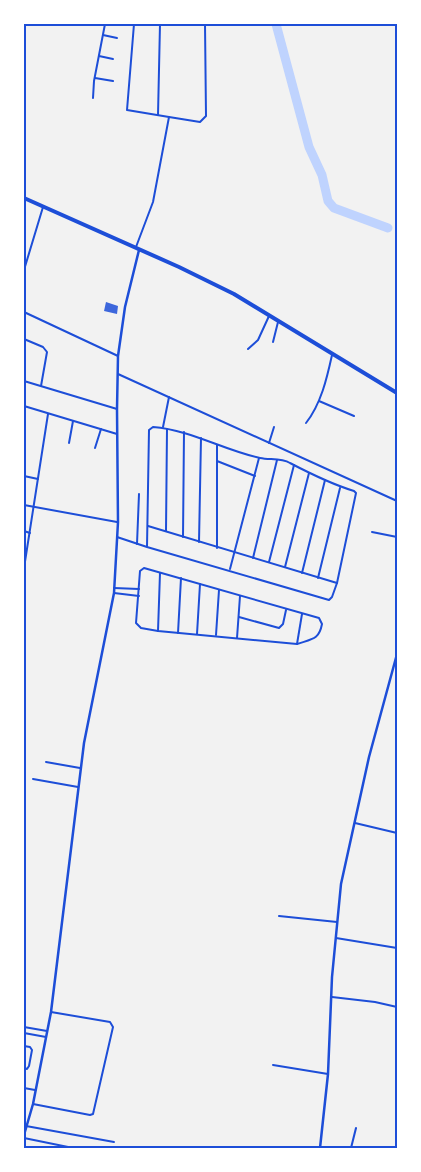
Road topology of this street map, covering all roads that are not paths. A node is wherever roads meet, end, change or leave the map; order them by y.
1 (105, 24) edge
2 (134, 24) edge
3 (160, 24) edge
4 (205, 24) edge
5 (103, 35) junction
6 (117, 38) dead end
7 (98, 56) junction
8 (113, 59) dead end
9 (94, 78) junction
10 (113, 81) dead end
11 (92, 98) dead end
12 (158, 116) junction
13 (169, 117) junction
14 (24, 198) edge
15 (43, 206) junction
16 (138, 248) junction
17 (24, 270) edge
18 (24, 312) edge
19 (270, 314) junction
20 (279, 320) junction
21 (24, 339) edge
22 (273, 342) dead end
23 (248, 349) dead end
24 (332, 355) junction
25 (118, 356) junction
26 (118, 374) junction
27 (24, 381) edge
28 (41, 386) junction
29 (397, 393) edge
30 (169, 397) junction
31 (319, 401) junction
32 (24, 406) edge
33 (117, 409) junction
34 (48, 414) junction
35 (354, 416) dead end
36 (73, 422) junction
37 (306, 423) dead end
38 (274, 427) dead end
39 (163, 428) junction
40 (167, 428) junction
41 (101, 429) junction
42 (184, 432) junction
43 (117, 434) junction
44 (201, 438) junction
45 (69, 443) dead end
46 (269, 443) junction
47 (217, 444) junction
48 (95, 448) dead end
49 (259, 458) junction
50 (277, 460) junction
51 (217, 461) junction
52 (294, 465) junction
53 (309, 473) junction
54 (24, 476) edge
55 (255, 476) junction
56 (38, 479) junction
57 (325, 480) junction
58 (340, 487) junction
59 (139, 494) dead end
60 (397, 501) edge
61 (24, 505) edge
62 (34, 507) junction
63 (118, 522) junction
64 (148, 526) junction
65 (24, 531) edge
66 (166, 532) junction
67 (372, 532) dead end
68 (30, 533) junction
69 (183, 536) junction
70 (117, 537) junction
71 (397, 537) edge
72 (199, 542) junction
73 (137, 544) junction
74 (147, 547) junction
75 (217, 548) junction
76 (234, 553) junction
77 (25, 554) edge
78 (253, 558) junction
79 (269, 562) junction
80 (285, 567) junction
81 (24, 568) edge
82 (230, 570) junction
83 (160, 573) junction
84 (302, 573) junction
85 (181, 578) junction
86 (318, 578) junction
87 (337, 583) junction
88 (200, 584) junction
89 (114, 588) junction
90 (139, 590) junction
91 (219, 590) junction
92 (114, 593) junction
93 (139, 596) junction
94 (240, 596) junction
95 (286, 610) junction
96 (302, 614) junction
97 (239, 617) junction
98 (158, 631) junction
99 (178, 633) junction
100 (197, 635) junction
101 (216, 636) junction
102 (237, 638) junction
103 (297, 644) junction
104 (397, 654) edge
105 (46, 762) dead end
106 (81, 768) junction
107 (34, 780) dead end
108 (78, 787) junction
109 (355, 823) junction
110 (397, 833) edge
111 (279, 916) dead end
112 (337, 922) junction
113 (336, 938) junction
114 (397, 948) edge
115 (332, 997) junction
116 (397, 1006) edge
117 (51, 1012) junction
118 (25, 1028) edge
119 (47, 1031) junction
120 (24, 1033) edge
121 (46, 1037) junction
122 (24, 1046) edge
123 (273, 1065) dead end
124 (24, 1068) edge
125 (328, 1074) junction
126 (24, 1088) edge
127 (36, 1090) junction
128 (33, 1104) junction
129 (26, 1126) junction
130 (356, 1128) dead end
131 (24, 1137) edge
132 (114, 1142) dead end
133 (73, 1148) edge
134 (320, 1148) edge
135 (351, 1148) edge

1 - 5 street
2 - 12 street
3 - 12 street
4 - 13 street
5 - 6 street
5 - 7 street
7 - 8 street
7 - 9 street
9 - 10 street
9 - 11 street
12 - 13 street
13 - 16 street
14 - 15 highway
15 - 16 highway
15 - 17 street
16 - 19 highway
16 - 25 street
18 - 25 street
19 - 20 highway
19 - 23 street
20 - 22 street
20 - 24 highway
21 - 28 street
24 - 29 highway
24 - 31 street
25 - 26 street
26 - 30 street
26 - 33 street
27 - 28 street
28 - 33 street
30 - 39 street
30 - 46 street
31 - 35 street
31 - 37 street
32 - 34 street
33 - 43 street
34 - 36 street
34 - 56 street
36 - 41 street
36 - 45 street
38 - 46 street
39 - 40 street
39 - 64 street
40 - 42 street
40 - 66 street
41 - 43 street
41 - 48 street
42 - 44 street
42 - 69 street
43 - 63 street
44 - 47 street
44 - 72 street
46 - 60 street
47 - 49 street
47 - 51 street
49 - 50 street
49 - 55 street
50 - 52 street
50 - 78 street
51 - 55 street
51 - 75 street
52 - 53 street
52 - 79 street
53 - 57 street
53 - 80 street
54 - 56 street
55 - 76 street
56 - 62 street
57 - 58 street
57 - 84 street
58 - 86 street
58 - 87 street
59 - 73 street
61 - 62 street
62 - 63 street
62 - 68 street
63 - 70 street
64 - 66 street
64 - 74 street
65 - 68 street
66 - 69 street
67 - 71 street
68 - 77 street
69 - 72 street
70 - 73 street
70 - 89 street
72 - 75 street
73 - 74 street
74 - 82 street
75 - 76 street
76 - 78 street
76 - 82 street
77 - 81 street
78 - 79 street
79 - 80 street
80 - 84 street
82 - 87 street
83 - 85 street
83 - 90 street
83 - 98 street
84 - 86 street
85 - 88 street
85 - 99 street
86 - 87 street
88 - 91 street
88 - 100 street
89 - 90 street
89 - 92 street
90 - 93 street
91 - 94 street
91 - 101 street
92 - 93 street
92 - 106 street
93 - 98 street
94 - 95 street
94 - 97 street
95 - 96 street
95 - 97 street
96 - 103 street
96 - 103 street
97 - 102 street
98 - 99 street
99 - 100 street
100 - 101 street
101 - 102 street
102 - 103 street
104 - 109 street
105 - 106 street
106 - 108 street
107 - 108 street
108 - 117 street
109 - 110 street
109 - 112 street
111 - 112 street
112 - 113 street
113 - 114 street
113 - 115 street
115 - 116 street
115 - 125 street
117 - 119 street
117 - 128 street
118 - 119 street
118 - 120 street
119 - 121 street
120 - 121 street
121 - 127 street
122 - 124 street
123 - 125 street
125 - 134 street
126 - 127 street
127 - 128 street
128 - 129 street
129 - 131 street
129 - 132 street
130 - 135 street
131 - 133 street

